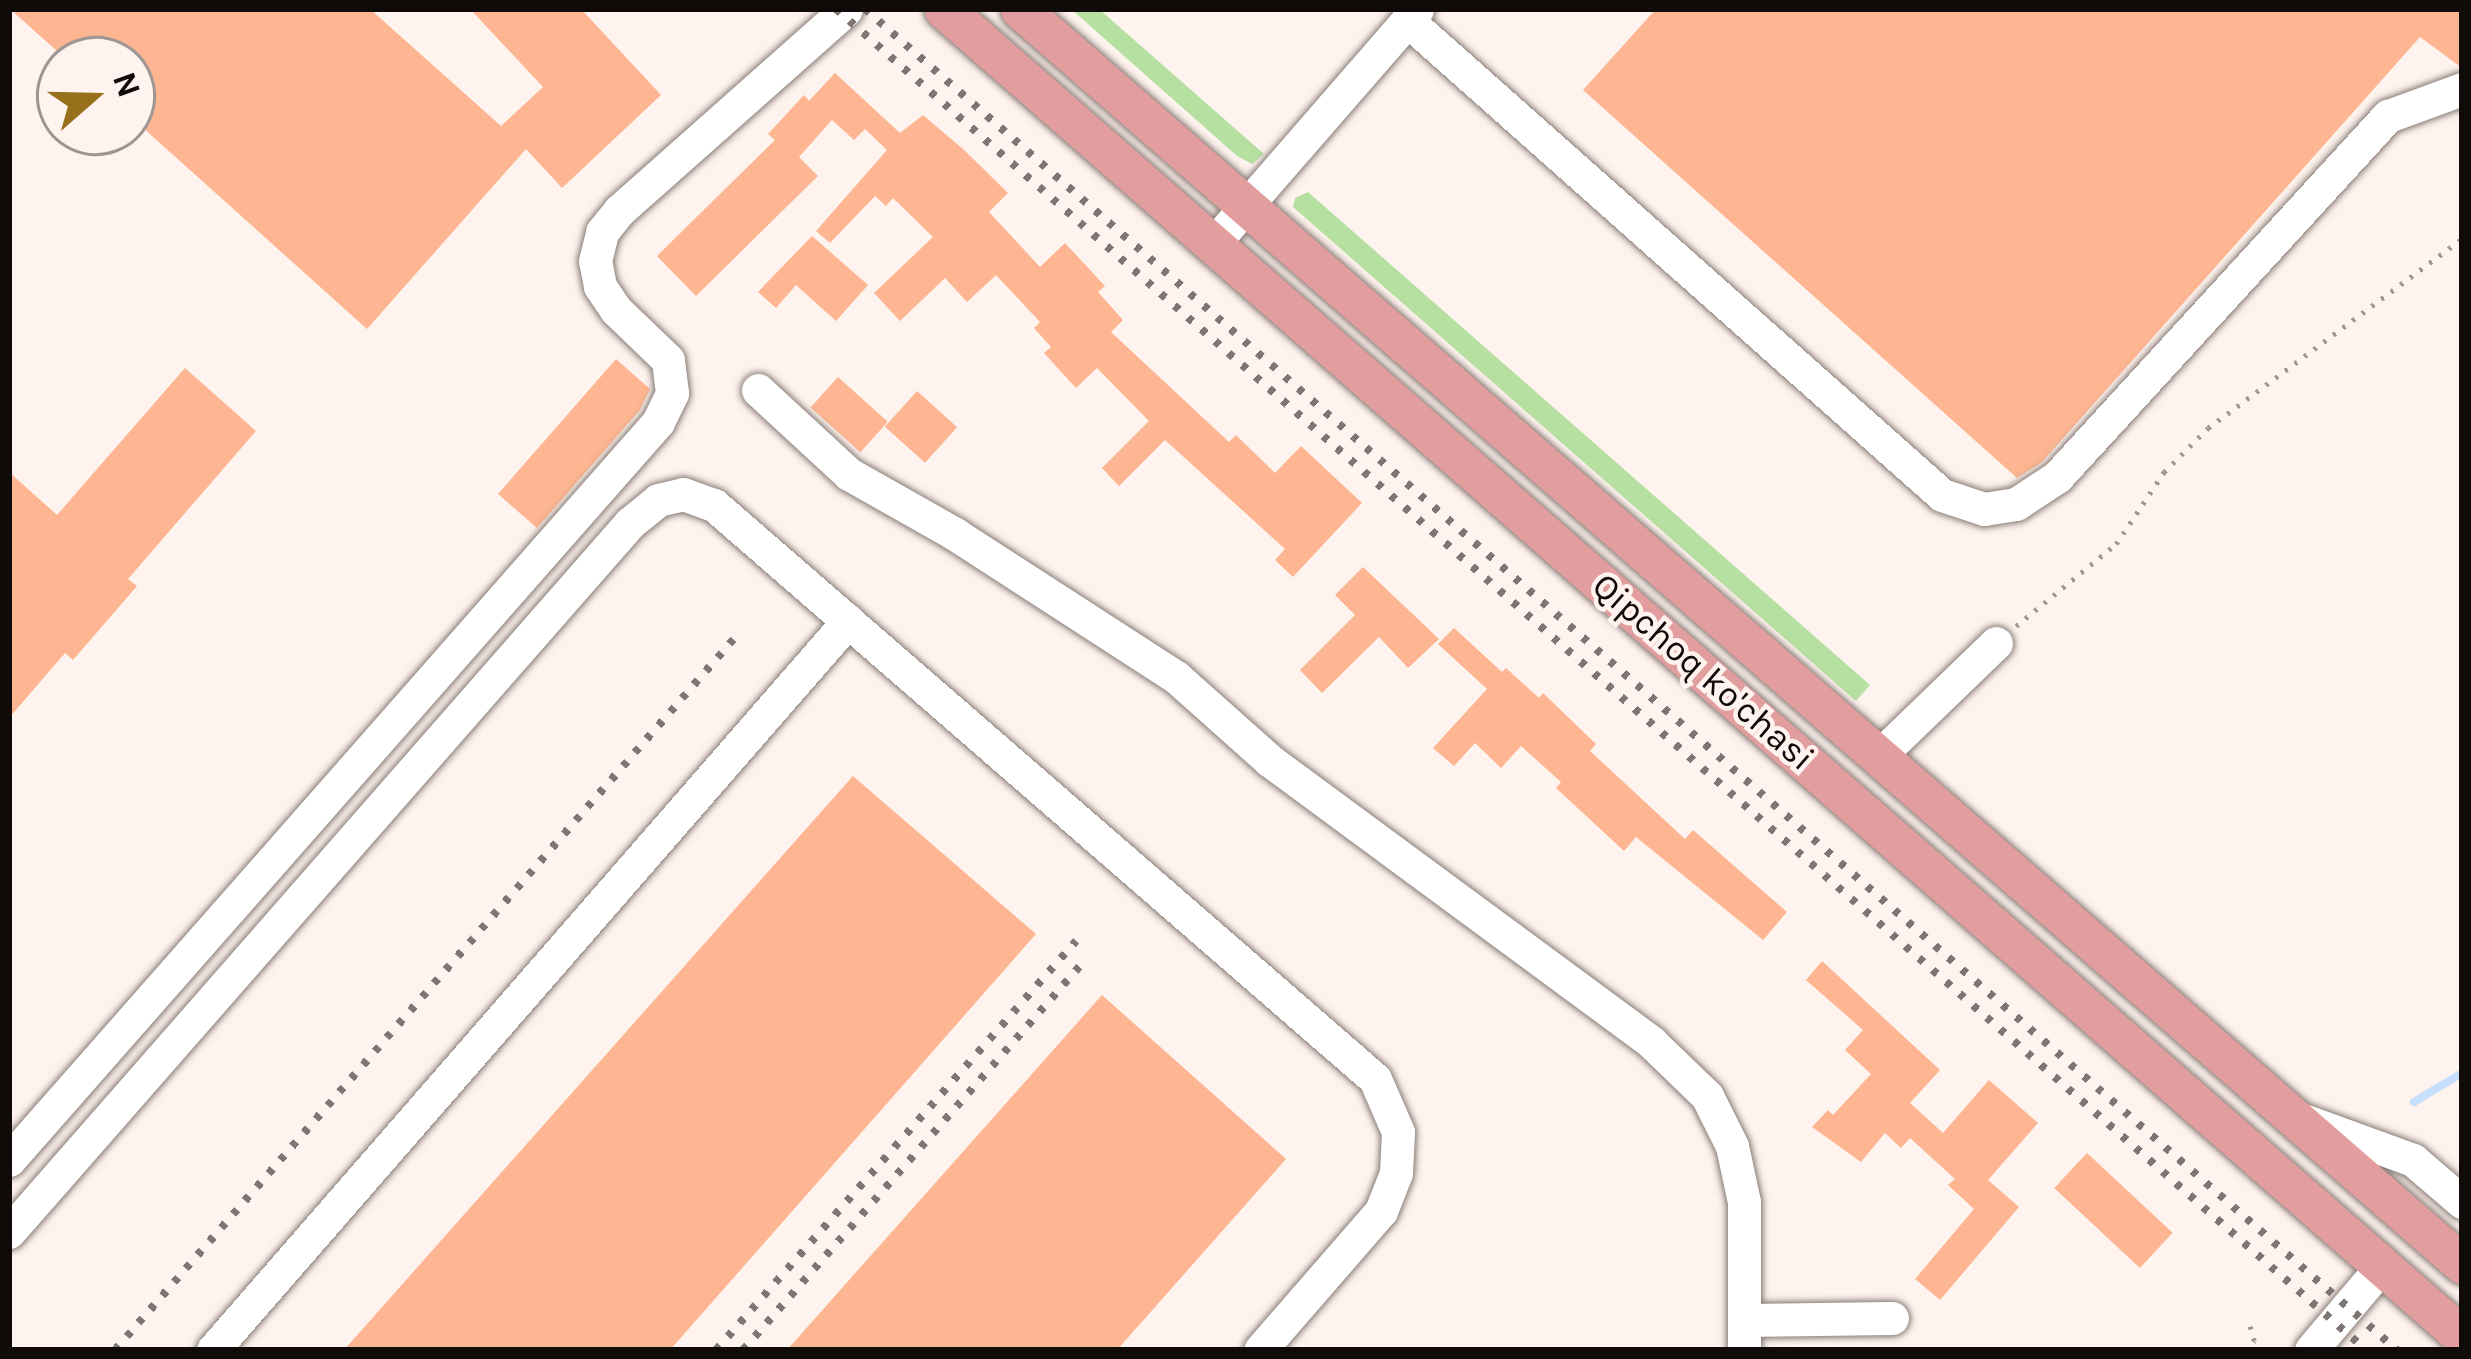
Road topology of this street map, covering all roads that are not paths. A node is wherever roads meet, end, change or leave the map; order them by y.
1 (846, 9) edge
2 (944, 9) edge
3 (1020, 9) edge
4 (1412, 14) edge
5 (2462, 89) edge
6 (1246, 208) junction
7 (1213, 244) junction
8 (758, 390) dead end
9 (848, 622) junction
10 (1996, 644) road end
11 (1878, 757) junction
12 (2290, 1114) junction
13 (9, 1160) edge
14 (2458, 1189) edge
15 (2417, 1225) junction
16 (9, 1232) edge
17 (2462, 1264) edge
18 (2382, 1266) junction
19 (1892, 1318) dead end
20 (1744, 1335) edge
21 (2462, 1336) edge
22 (213, 1350) edge
23 (1260, 1350) edge
24 (2311, 1350) edge

1 - 13 street
2 - 7 main road, Qipchoq ko'chasi
3 - 6 main road, Qipchoq ko'chasi
4 - 5 street
4 - 6 street
6 - 7 street
6 - 11 main road, Qipchoq ko'chasi
7 - 18 main road, Qipchoq ko'chasi
8 - 20 street
9 - 16 street
9 - 22 street
9 - 23 street
10 - 11 street
11 - 12 main road, Qipchoq ko'chasi
12 - 14 street
12 - 15 main road, Qipchoq ko'chasi
15 - 17 main road, Qipchoq ko'chasi
15 - 18 main road
18 - 21 main road, Qipchoq ko'chasi
18 - 24 street
19 - 20 street

